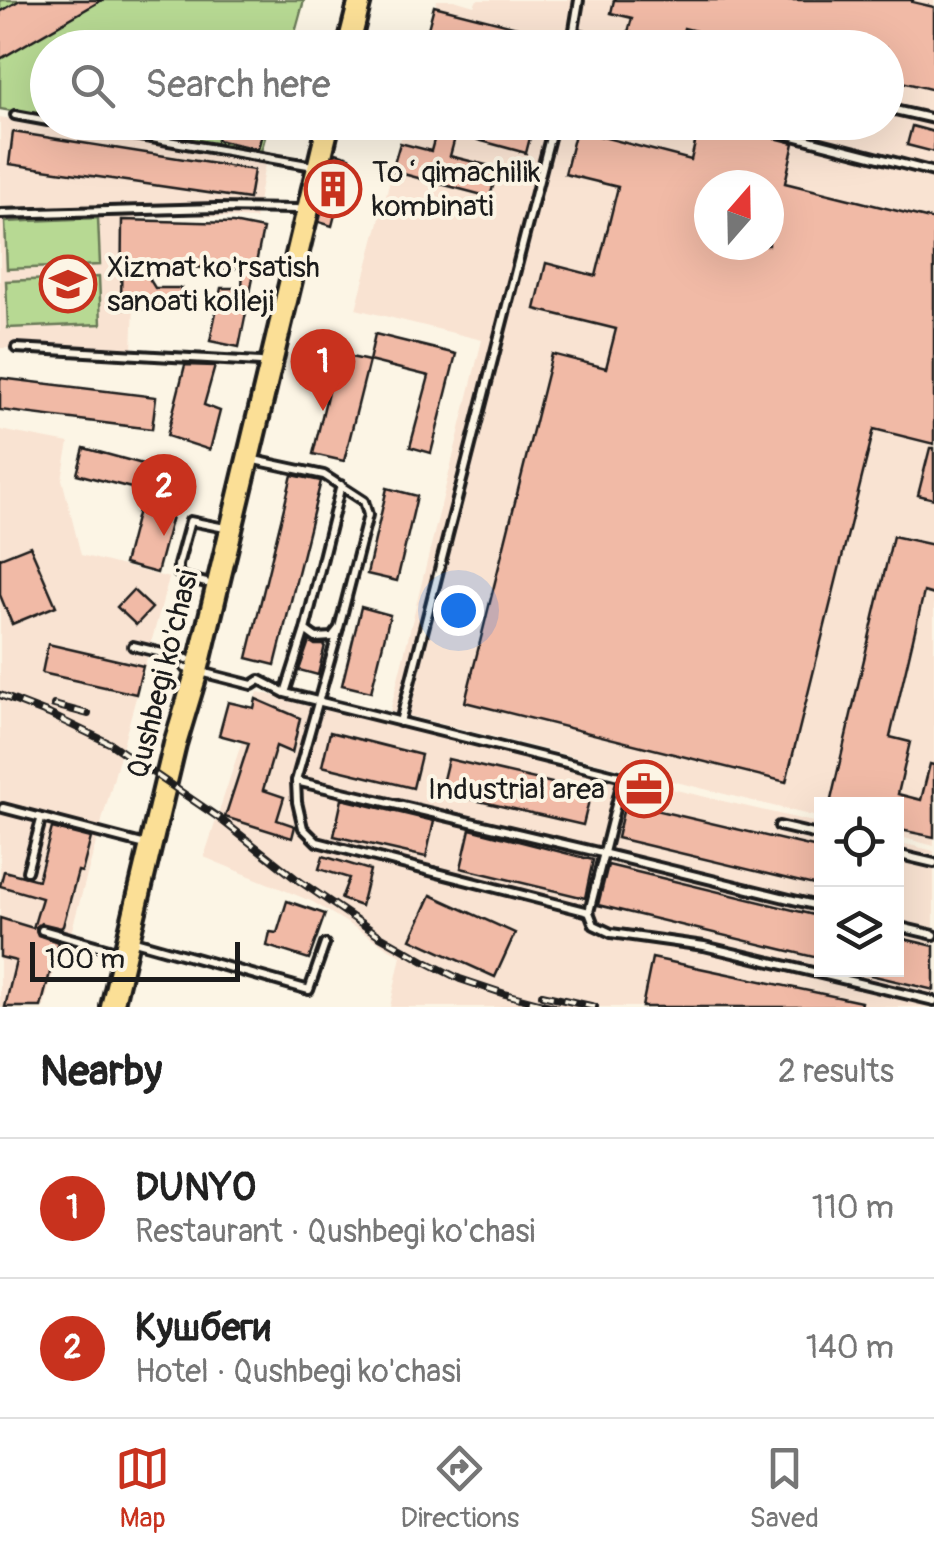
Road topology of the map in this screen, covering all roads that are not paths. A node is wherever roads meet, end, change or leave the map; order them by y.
1 (349, 0) edge
2 (360, 0) edge
3 (580, 0) edge
4 (342, 30) edge
5 (352, 30) edge
6 (575, 30) edge
7 (904, 112) edge
8 (14, 115) dead end
9 (30, 118) edge
10 (934, 119) edge
11 (163, 140) edge
12 (314, 140) edge
13 (325, 140) edge
14 (549, 140) edge
15 (810, 140) edge
16 (308, 165) junction
17 (934, 172) edge
18 (297, 209) junction
19 (0, 214) edge
20 (293, 246) junction
21 (16, 348) dead end
22 (260, 362) junction
23 (248, 458) junction
24 (341, 486) junction
25 (220, 527) junction
26 (206, 583) junction
27 (339, 628) junction
28 (305, 630) junction
29 (133, 646) dead end
30 (190, 666) junction
31 (286, 693) junction
32 (318, 702) junction
33 (400, 722) junction
34 (296, 782) junction
35 (3, 808) dead end
36 (41, 820) junction
37 (779, 826) dead end
38 (814, 834) edge
39 (142, 844) junction
40 (602, 853) junction
41 (904, 856) edge
42 (934, 863) edge
43 (27, 872) dead end
44 (814, 905) edge
45 (589, 912) junction
46 (904, 928) edge
47 (42, 930) dead end
48 (934, 935) edge
49 (325, 944) dead end
50 (122, 945) junction
51 (934, 1001) edge
52 (102, 1007) edge
53 (112, 1007) edge

1 - 4 main road
2 - 5 main road
3 - 6 lane
7 - 10 lane
8 - 9 lane
11 - 16 lane
12 - 16 main road, Qushbegi ko'chasi
13 - 20 main road, Qushbegi ko'chasi
14 - 33 lane
15 - 17 lane
16 - 18 main road, Qushbegi ko'chasi
18 - 19 lane
18 - 20 main road, Qushbegi ko'chasi
20 - 22 main road, Qushbegi ko'chasi
20 - 23 main road, Qushbegi ko'chasi
21 - 22 lane
22 - 25 main road, Qushbegi ko'chasi
23 - 24 lane
23 - 30 main road, Qushbegi ko'chasi
24 - 27 lane
24 - 28 lane
25 - 26 main road, Qushbegi ko'chasi
25 - 26 lane
26 - 30 main road, Qushbegi ko'chasi
27 - 28 lane
27 - 32 lane
28 - 31 lane
29 - 30 lane
30 - 31 lane
30 - 39 main road, Qushbegi ko'chasi
30 - 50 main road, Qushbegi ko'chasi
31 - 32 lane
32 - 33 lane
32 - 34 lane
33 - 40 lane
34 - 40 lane
34 - 45 lane
35 - 36 lane
36 - 39 lane
36 - 43 lane
37 - 38 lane
39 - 50 main road, Qushbegi ko'chasi
40 - 44 lane
40 - 45 lane
41 - 42 lane
45 - 51 lane
46 - 48 lane
47 - 50 lane
49 - 50 lane
50 - 52 main road, Qushbegi ko'chasi
50 - 53 main road, Qushbegi ko'chasi

